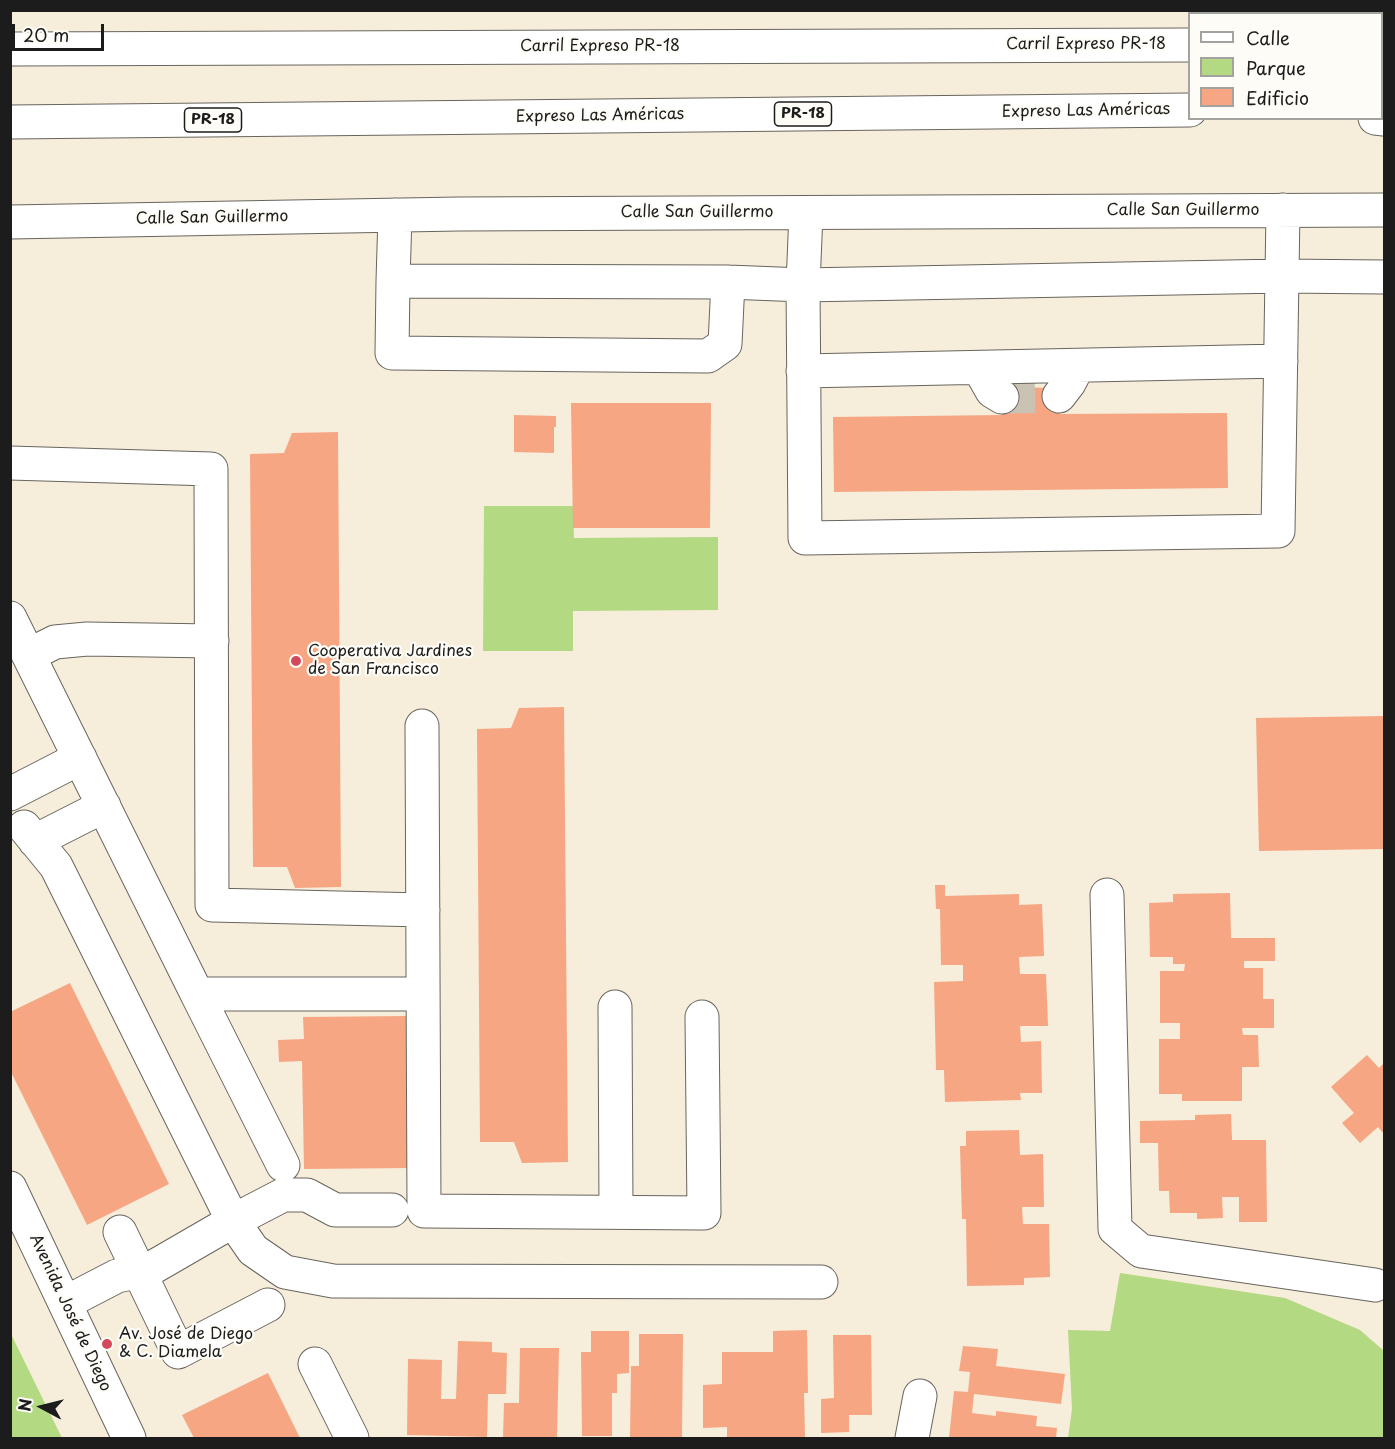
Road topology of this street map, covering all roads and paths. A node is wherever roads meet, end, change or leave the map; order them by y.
1 (1188, 45) edge
2 (10, 49) edge
3 (1188, 110) edge
4 (10, 122) edge
5 (1283, 210) junction
6 (1384, 210) edge
7 (806, 213) junction
8 (395, 215) junction
9 (10, 222) edge
10 (1282, 276) junction
11 (1384, 277) edge
12 (393, 280) junction
13 (728, 282) junction
14 (803, 285) junction
15 (1281, 361) junction
16 (1078, 366) junction
17 (979, 368) junction
18 (803, 371) junction
19 (1059, 396) dead end
20 (1002, 397) dead end
21 (10, 463) edge
22 (10, 618) edge
23 (212, 641) junction
24 (28, 655) junction
25 (422, 726) dead end
26 (80, 758) junction
27 (10, 796) edge
28 (104, 806) junction
29 (23, 834) edge
30 (1107, 896) dead end
31 (423, 910) junction
32 (197, 994) junction
33 (423, 994) junction
34 (615, 1007) dead end
35 (702, 1017) dead end
36 (283, 1165) dead end
37 (10, 1188) edge
38 (392, 1210) dead end
39 (616, 1212) junction
40 (233, 1221) junction
41 (120, 1232) dead end
42 (137, 1271) junction
43 (1381, 1281) edge
44 (821, 1282) dead end
45 (65, 1303) junction
46 (268, 1305) dead end
47 (315, 1364) dead end
48 (920, 1396) dead end
49 (129, 1438) edge
50 (352, 1438) edge
51 (912, 1438) edge

1 - 2 main road, Carril Expreso PR-18
3 - 4 main road, Expreso Las Américas / PR-18
5 - 6 main road, Calle San Guillermo
5 - 7 main road, Calle San Guillermo
5 - 10 main road
7 - 8 main road, Calle San Guillermo
7 - 14 main road
8 - 9 main road, Calle San Guillermo
8 - 12 main road
10 - 11 main road
10 - 14 main road
10 - 15 main road
12 - 13 main road
12 - 13 main road
13 - 14 main road
14 - 18 main road
15 - 16 main road
15 - 18 main road
16 - 17 main road
16 - 19 main road
17 - 18 main road
17 - 20 main road
21 - 23 main road
22 - 24 main road
23 - 24 main road
23 - 31 main road
24 - 26 main road
25 - 31 main road
26 - 27 main road
26 - 28 main road
27 - 29 main road
28 - 29 main road
28 - 32 main road
29 - 40 main road
30 - 43 main road
31 - 33 main road
32 - 33 main road
32 - 36 main road
33 - 39 main road
34 - 39 main road
35 - 39 main road
37 - 45 main road, Avenida José de Diego
38 - 40 main road
40 - 42 main road
40 - 44 main road
41 - 42 main road
42 - 45 main road
42 - 46 main road
45 - 49 main road, Avenida José de Diego
47 - 50 main road
48 - 51 main road

